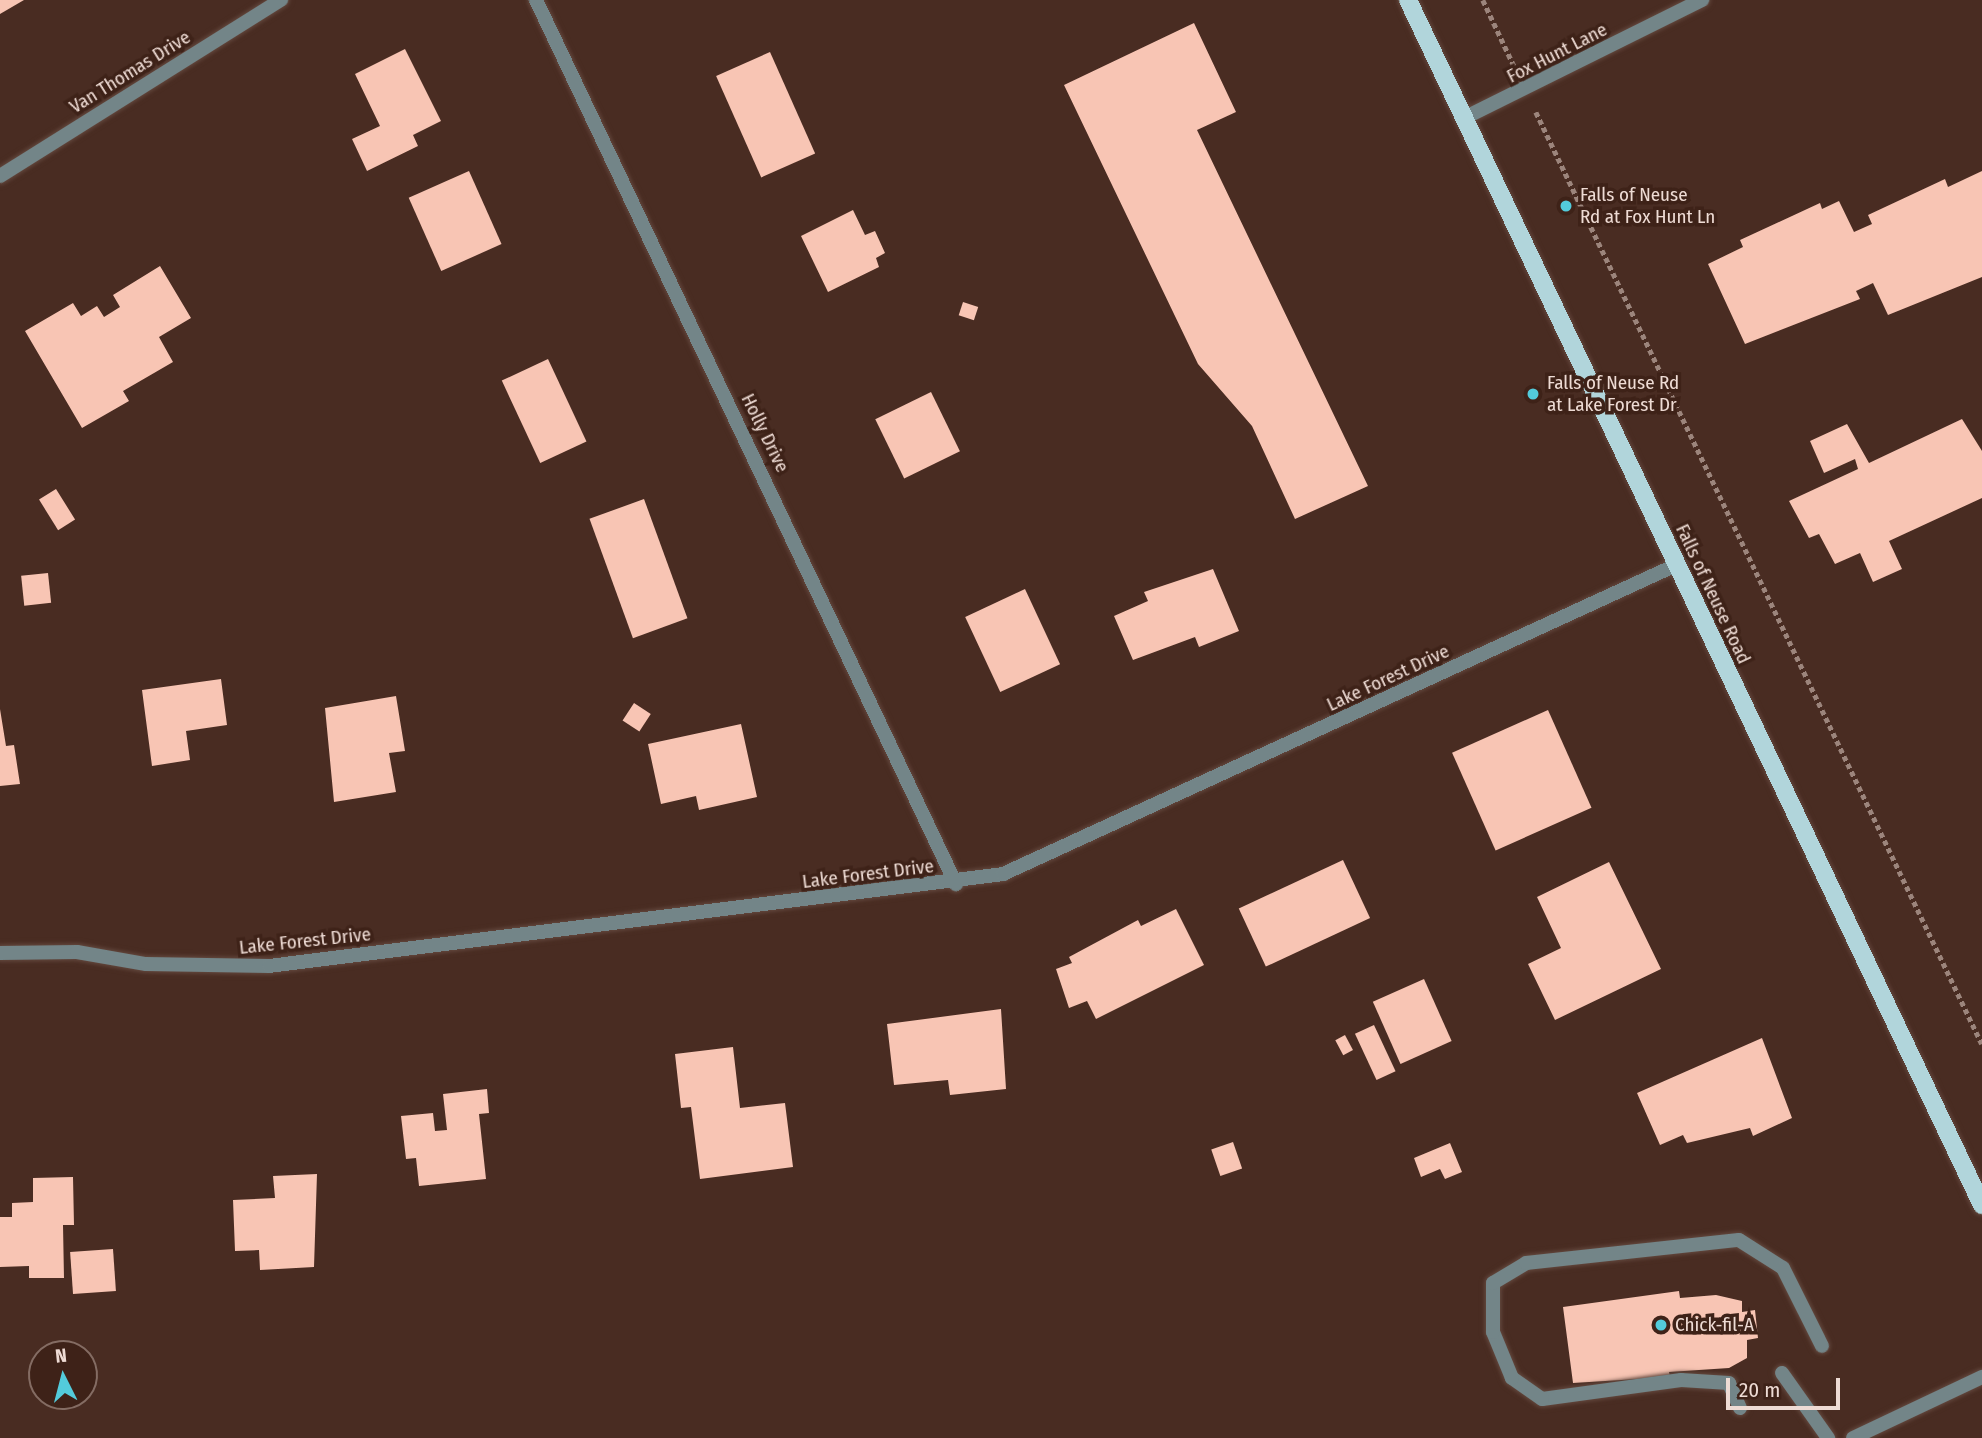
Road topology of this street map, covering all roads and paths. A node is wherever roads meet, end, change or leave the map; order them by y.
1 (281, 0) edge
2 (536, 0) edge
3 (1408, 0) edge
4 (1483, 0) edge
5 (1702, 0) edge
6 (1508, 53) dead end
7 (1464, 118) junction
8 (1552, 145) dead end
9 (0, 176) edge
10 (1676, 565) junction
11 (956, 884) junction
12 (0, 953) edge
13 (1982, 1044) edge
14 (1982, 1205) edge
15 (1822, 1346) dead end
16 (1782, 1374) dead end
17 (1982, 1377) edge
18 (1740, 1408) dead end
19 (1828, 1438) edge
20 (1853, 1438) edge

1 - 9 street, Van Thomas Drive
2 - 11 street, Holly Drive
3 - 7 main road, Falls of Neuse Road
4 - 6 path
5 - 7 street, Fox Hunt Lane
7 - 10 main road, Falls of Neuse Road
8 - 13 path
10 - 11 street, Lake Forest Drive
10 - 14 main road, Falls of Neuse Road
11 - 12 street, Lake Forest Drive
15 - 18 street
16 - 19 street
17 - 20 street

